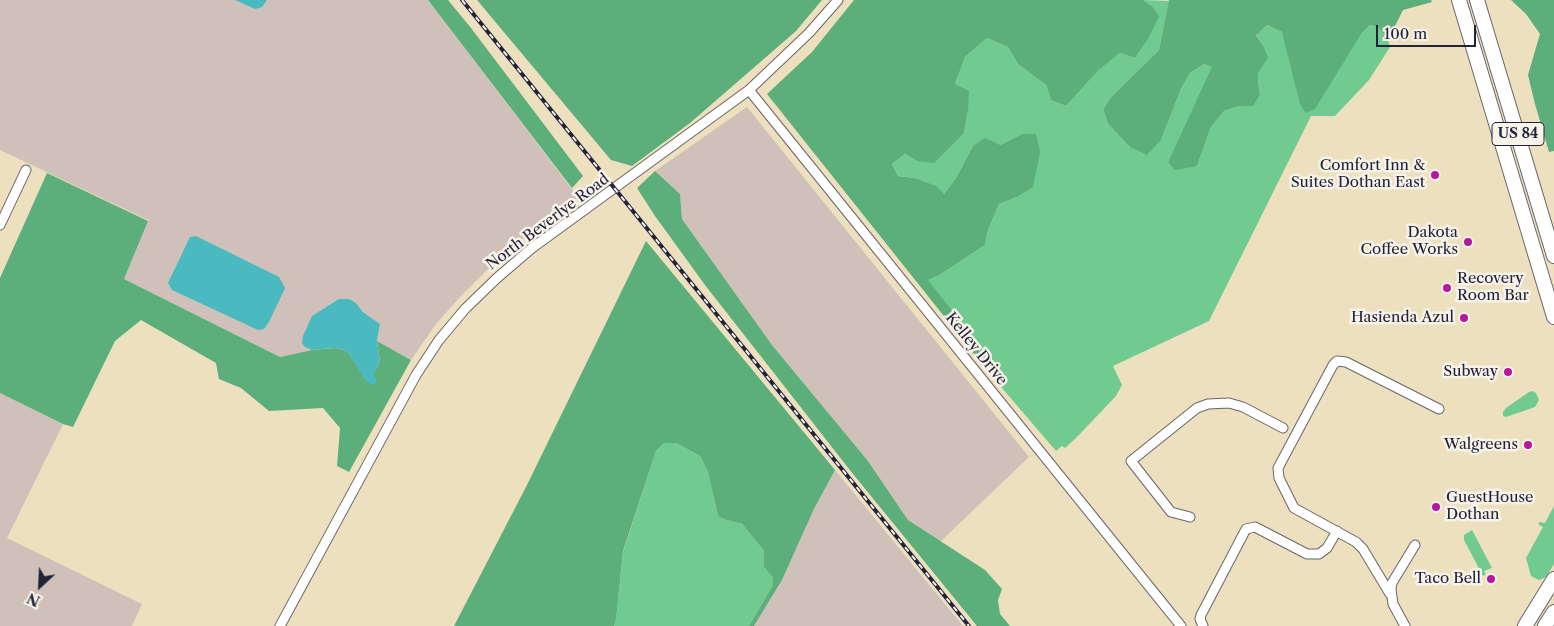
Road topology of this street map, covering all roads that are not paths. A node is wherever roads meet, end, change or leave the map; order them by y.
1 (838, 0) edge
2 (1459, 0) edge
3 (1477, 0) edge
4 (749, 90) junction
5 (26, 170) dead end
6 (0, 225) edge
7 (1554, 256) edge
8 (1554, 317) edge
9 (1439, 409) dead end
10 (1284, 428) dead end
11 (1190, 517) dead end
12 (1336, 531) junction
13 (1415, 545) dead end
14 (1554, 579) edge
15 (1390, 594) junction
16 (1554, 612) edge
17 (280, 626) edge
18 (1181, 626) edge
19 (1203, 626) edge
20 (1404, 626) edge
21 (1525, 626) edge
22 (1545, 626) edge

1 - 4 street, North Beverlye Road
2 - 8 highway, US 84
3 - 7 highway, US 84
4 - 17 street, North Beverlye Road
4 - 18 street, Kelley Drive
5 - 6 street
9 - 12 street
10 - 11 street
12 - 15 street
12 - 19 street
13 - 15 street
14 - 21 highway
15 - 20 street
16 - 22 highway

